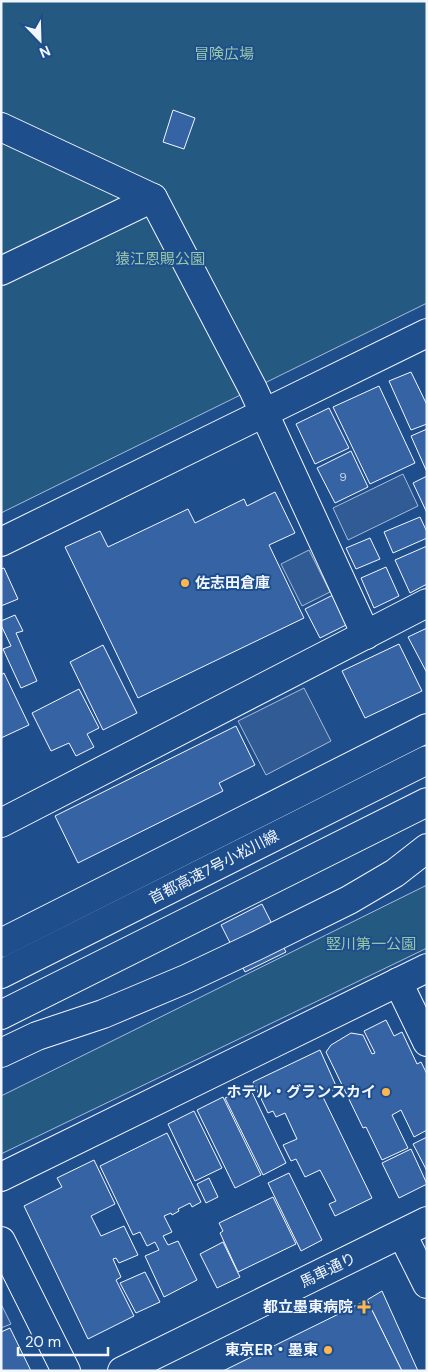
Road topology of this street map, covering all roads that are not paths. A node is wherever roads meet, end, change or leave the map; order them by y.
1 (1, 127) edge
2 (153, 198) junction
3 (1, 271) edge
4 (427, 333) edge
5 (263, 414) junction
6 (1, 542) edge
7 (427, 604) edge
8 (366, 635) junction
9 (427, 728) edge
10 (427, 760) edge
11 (427, 802) edge
12 (1, 823) edge
13 (427, 848) edge
14 (1, 943) edge
15 (427, 968) edge
16 (1, 974) edge
17 (398, 982) junction
18 (1, 1015) edge
19 (427, 1042) edge
20 (1, 1052) edge
21 (1, 1177) edge
22 (427, 1221) edge
23 (402, 1234) junction
24 (1, 1241) edge
25 (427, 1284) edge
26 (66, 1371) edge
27 (122, 1371) edge

1 - 2 main road
2 - 3 main road
2 - 5 main road
4 - 5 main road
5 - 6 main road
5 - 8 main road
7 - 8 main road
8 - 12 main road
9 - 14 main road
10 - 16 main road, 首都高速7号小松川線
11 - 18 main road
13 - 20 main road
15 - 17 main road
17 - 19 main road
17 - 21 main road
22 - 23 main road, 馬車通り
23 - 25 main road
23 - 27 main road, 馬車通り
24 - 26 main road

